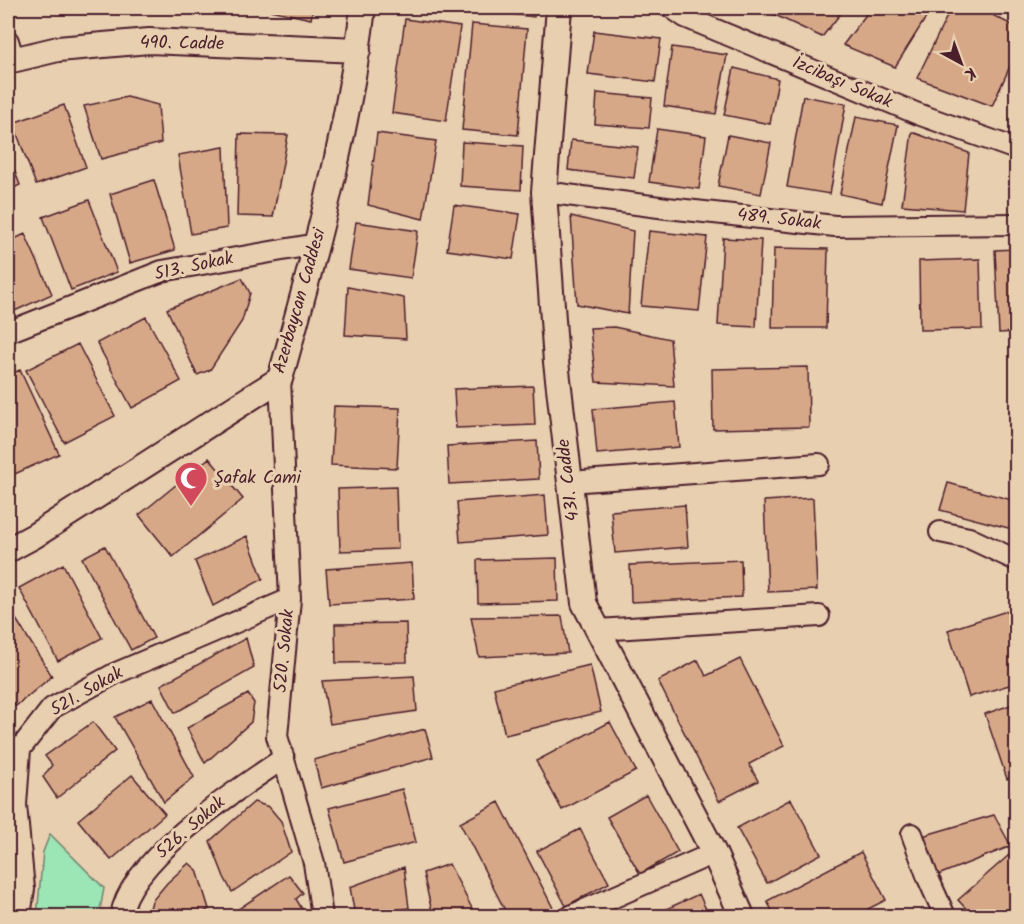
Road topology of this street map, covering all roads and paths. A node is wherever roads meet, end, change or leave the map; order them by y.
1 (363, 8) edge
2 (559, 8) edge
3 (672, 8) edge
4 (358, 50) junction
5 (10, 54) edge
6 (1017, 149) edge
7 (544, 192) junction
8 (1017, 224) edge
9 (318, 244) junction
10 (8, 332) edge
11 (280, 379) junction
12 (819, 464) dead end
13 (569, 482) junction
14 (940, 532) dead end
15 (8, 550) edge
16 (1017, 560) edge
17 (290, 599) junction
18 (819, 616) dead end
19 (598, 630) junction
20 (284, 758) junction
21 (912, 834) dead end
22 (714, 853) junction
23 (20, 916) edge
24 (122, 916) edge
25 (322, 916) edge
26 (571, 916) edge
27 (742, 916) edge
28 (945, 916) edge

1 - 4 street, Azerbaycan Caddesi
2 - 7 street, 431. Cadde
3 - 6 street, İzcibaşı Sokak
4 - 5 street, 490. Cadde
4 - 9 street, Azerbaycan Caddesi
7 - 8 street, 489. Sokak
7 - 13 street, 431. Cadde
9 - 10 street, 513. Sokak
9 - 11 street, Azerbaycan Caddesi
11 - 15 street, Azerbaycan Caddesi
11 - 17 street, 520. Sokak
12 - 13 street
13 - 19 street, 431. Cadde
14 - 16 street
17 - 20 street, 520. Sokak
17 - 23 street, 521. Sokak
18 - 19 street
19 - 22 street, 431. Cadde
20 - 24 street, 526. Sokak
20 - 25 street, 520. Sokak
21 - 28 street
22 - 26 street
22 - 27 street, 431. Cadde

